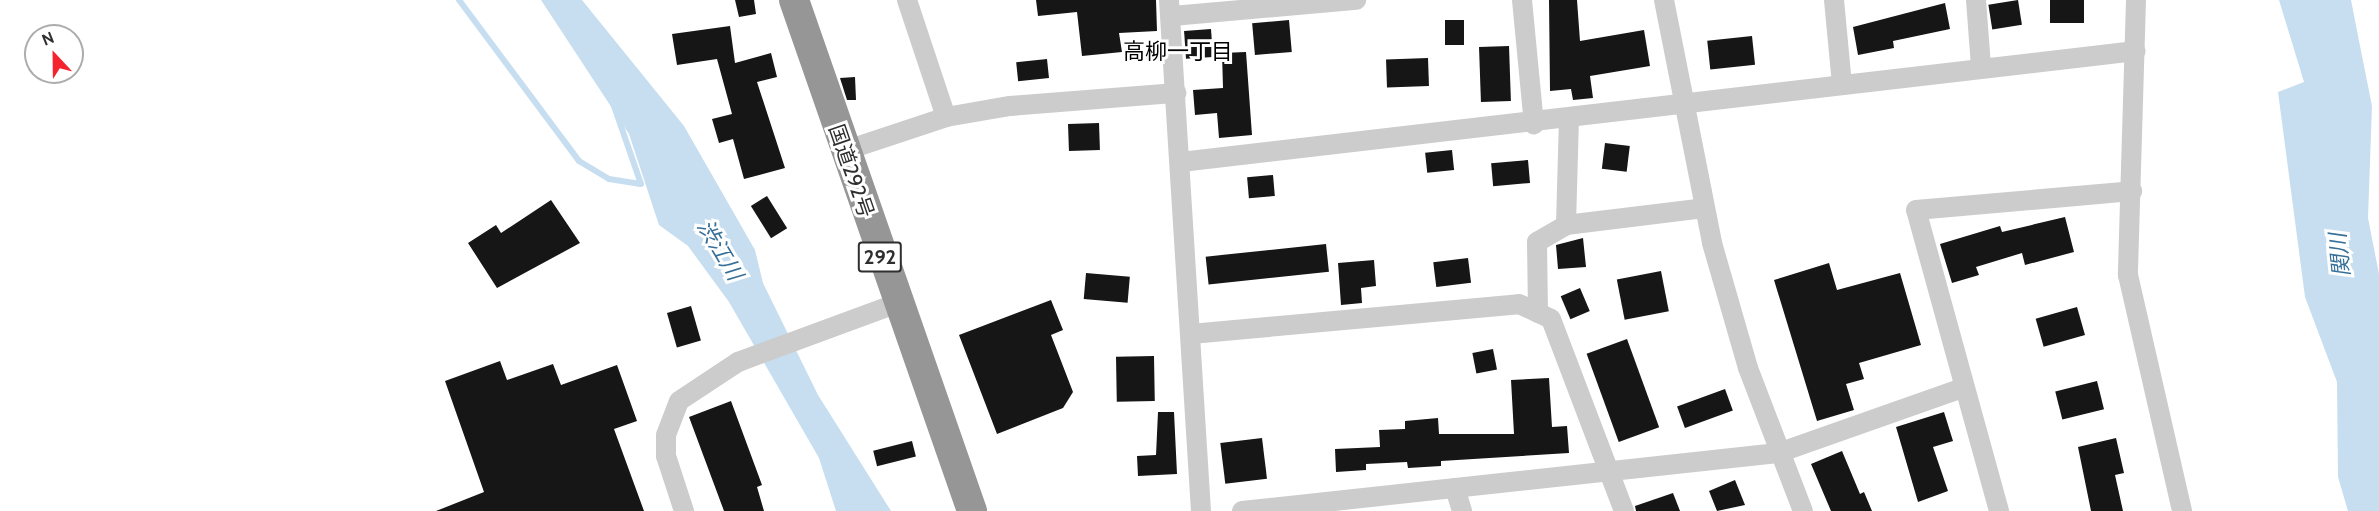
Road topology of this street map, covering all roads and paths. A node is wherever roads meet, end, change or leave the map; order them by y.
1 (794, 0) edge
2 (907, 0) edge
3 (1356, 0) edge
4 (1522, 0) edge
5 (1664, 0) edge
6 (1834, 0) edge
7 (1976, 0) edge
8 (2136, 0) edge
9 (1171, 8) edge
10 (2136, 51) junction
11 (1981, 67) junction
12 (1842, 84) junction
13 (1176, 93) junction
14 (1681, 107) junction
15 (946, 117) junction
16 (1569, 120) junction
17 (1534, 124) junction
18 (844, 151) junction
19 (1181, 162) junction
20 (2132, 191) junction
21 (1704, 208) junction
22 (1566, 225) junction
23 (896, 304) junction
24 (1538, 313) junction
25 (1191, 334) junction
26 (1964, 388) junction
27 (1778, 453) junction
28 (1608, 471) junction
29 (1455, 488) junction
30 (1338, 506) edge
31 (684, 511) edge
32 (972, 511) edge
33 (1201, 511) edge
34 (1242, 511) edge
35 (1462, 511) edge
36 (1624, 511) edge
37 (1803, 511) edge
38 (1999, 511) edge
39 (2182, 511) edge

1 - 18 highway, 国道292号 / 292
2 - 15 street
3 - 9 street
4 - 17 street
5 - 14 street
6 - 12 street
7 - 11 street
8 - 10 street
9 - 13 street
10 - 11 street
10 - 20 street
11 - 12 street
12 - 14 street
13 - 15 street
13 - 19 street
14 - 16 street
14 - 21 street
15 - 18 street
16 - 17 street
16 - 22 street
17 - 19 street
18 - 23 highway, 国道292号 / 292
19 - 25 street
20 - 26 street
20 - 39 street
21 - 22 street
21 - 27 street
22 - 24 street
23 - 31 street
23 - 32 highway, 国道292号 / 292
24 - 25 street
24 - 28 street
25 - 33 street
26 - 27 street
26 - 38 street
27 - 28 street
27 - 37 street
28 - 29 street
28 - 36 street
29 - 30 street
29 - 35 street
30 - 34 street

